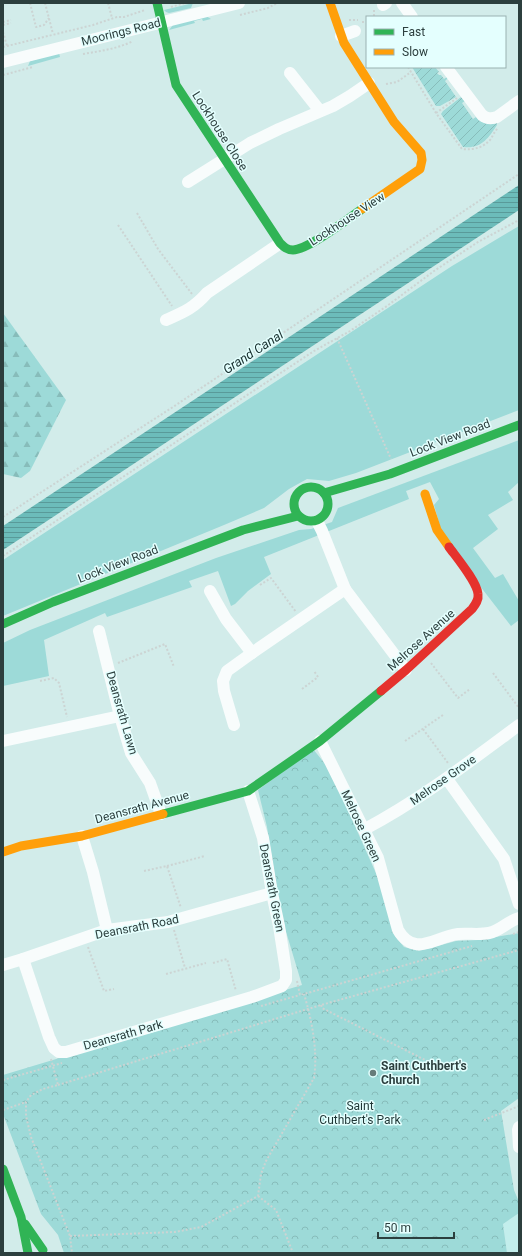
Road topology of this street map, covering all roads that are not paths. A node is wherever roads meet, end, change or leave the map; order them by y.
1 (239, 3) edge
2 (330, 3) edge
3 (402, 3) edge
4 (157, 7) edge
5 (411, 16) edge
6 (161, 22) junction
7 (356, 30) dead end
8 (341, 36) junction
9 (3, 62) edge
10 (447, 68) edge
11 (290, 73) dead end
12 (371, 86) junction
13 (519, 101) edge
14 (320, 111) junction
15 (224, 160) junction
16 (188, 182) dead end
17 (280, 244) junction
18 (166, 320) dead end
19 (519, 425) edge
20 (393, 473) junction
21 (324, 493) junction
22 (424, 494) dead end
23 (349, 495) dead end
24 (287, 507) junction
25 (298, 516) junction
26 (317, 521) junction
27 (243, 530) junction
28 (345, 589) junction
29 (210, 591) dead end
30 (3, 624) edge
31 (99, 631) dead end
32 (252, 653) junction
33 (406, 670) junction
34 (120, 716) junction
35 (234, 725) dead end
36 (519, 726) edge
37 (3, 741) edge
38 (320, 741) junction
39 (280, 768) joint
40 (447, 779) junction
41 (248, 791) junction
42 (161, 814) junction
43 (365, 829) junction
44 (82, 836) junction
45 (3, 852) edge
46 (272, 893) junction
47 (519, 904) edge
48 (519, 918) edge
49 (106, 930) junction
50 (23, 959) junction
51 (3, 965) edge
52 (282, 986) joint
53 (519, 1127) edge
54 (519, 1147) edge
55 (3, 1169) edge
56 (21, 1217) junction
57 (46, 1252) edge
58 (28, 1253) edge

1 - 6 street, Moorings Road
2 - 8 street
3 - 5 street
4 - 6 street, Lockhouse Close
6 - 9 street, Moorings Road
6 - 15 street, Lockhouse Close
7 - 8 street
8 - 12 street
10 - 13 street
11 - 14 street
12 - 14 street
12 - 17 street, Lockhouse View
14 - 15 street
15 - 16 street
15 - 17 street, Lockhouse Close
17 - 18 street
19 - 20 street, Lock View Road
20 - 21 street, Lock View Road
20 - 23 street, Lock View Road
21 - 24 street, Lock View Road
21 - 26 street
22 - 33 street, Melrose Avenue
24 - 25 street
24 - 27 street, Lock View Road
25 - 26 street, Lock View Road
25 - 27 street, Lock View Road
26 - 28 street
27 - 30 street, Lock View Road
28 - 32 street
28 - 33 street
29 - 32 street
31 - 34 street, Deansrath Lawn
32 - 35 street
33 - 38 street, Melrose Avenue
34 - 37 street
34 - 42 street, Deansrath Lawn
36 - 40 street, Melrose Grove
38 - 39 street, Melrose Avenue
38 - 43 street, Melrose Green
39 - 41 street, Deansrath Avenue
40 - 43 street, Melrose Grove
40 - 47 street
41 - 42 street, Deansrath Avenue
41 - 46 street, Deansrath Green
42 - 44 street, Deansrath Avenue
43 - 48 street, Melrose Green
44 - 45 street, Deansrath Avenue
44 - 49 street
46 - 49 street, Deansrath Road
46 - 52 street, Deansrath Green
49 - 50 street, Deansrath Road
50 - 51 street, Deansrath Road
50 - 52 street, Deansrath Park
53 - 54 street
55 - 56 street
56 - 57 street
56 - 58 street
57 - 58 street

